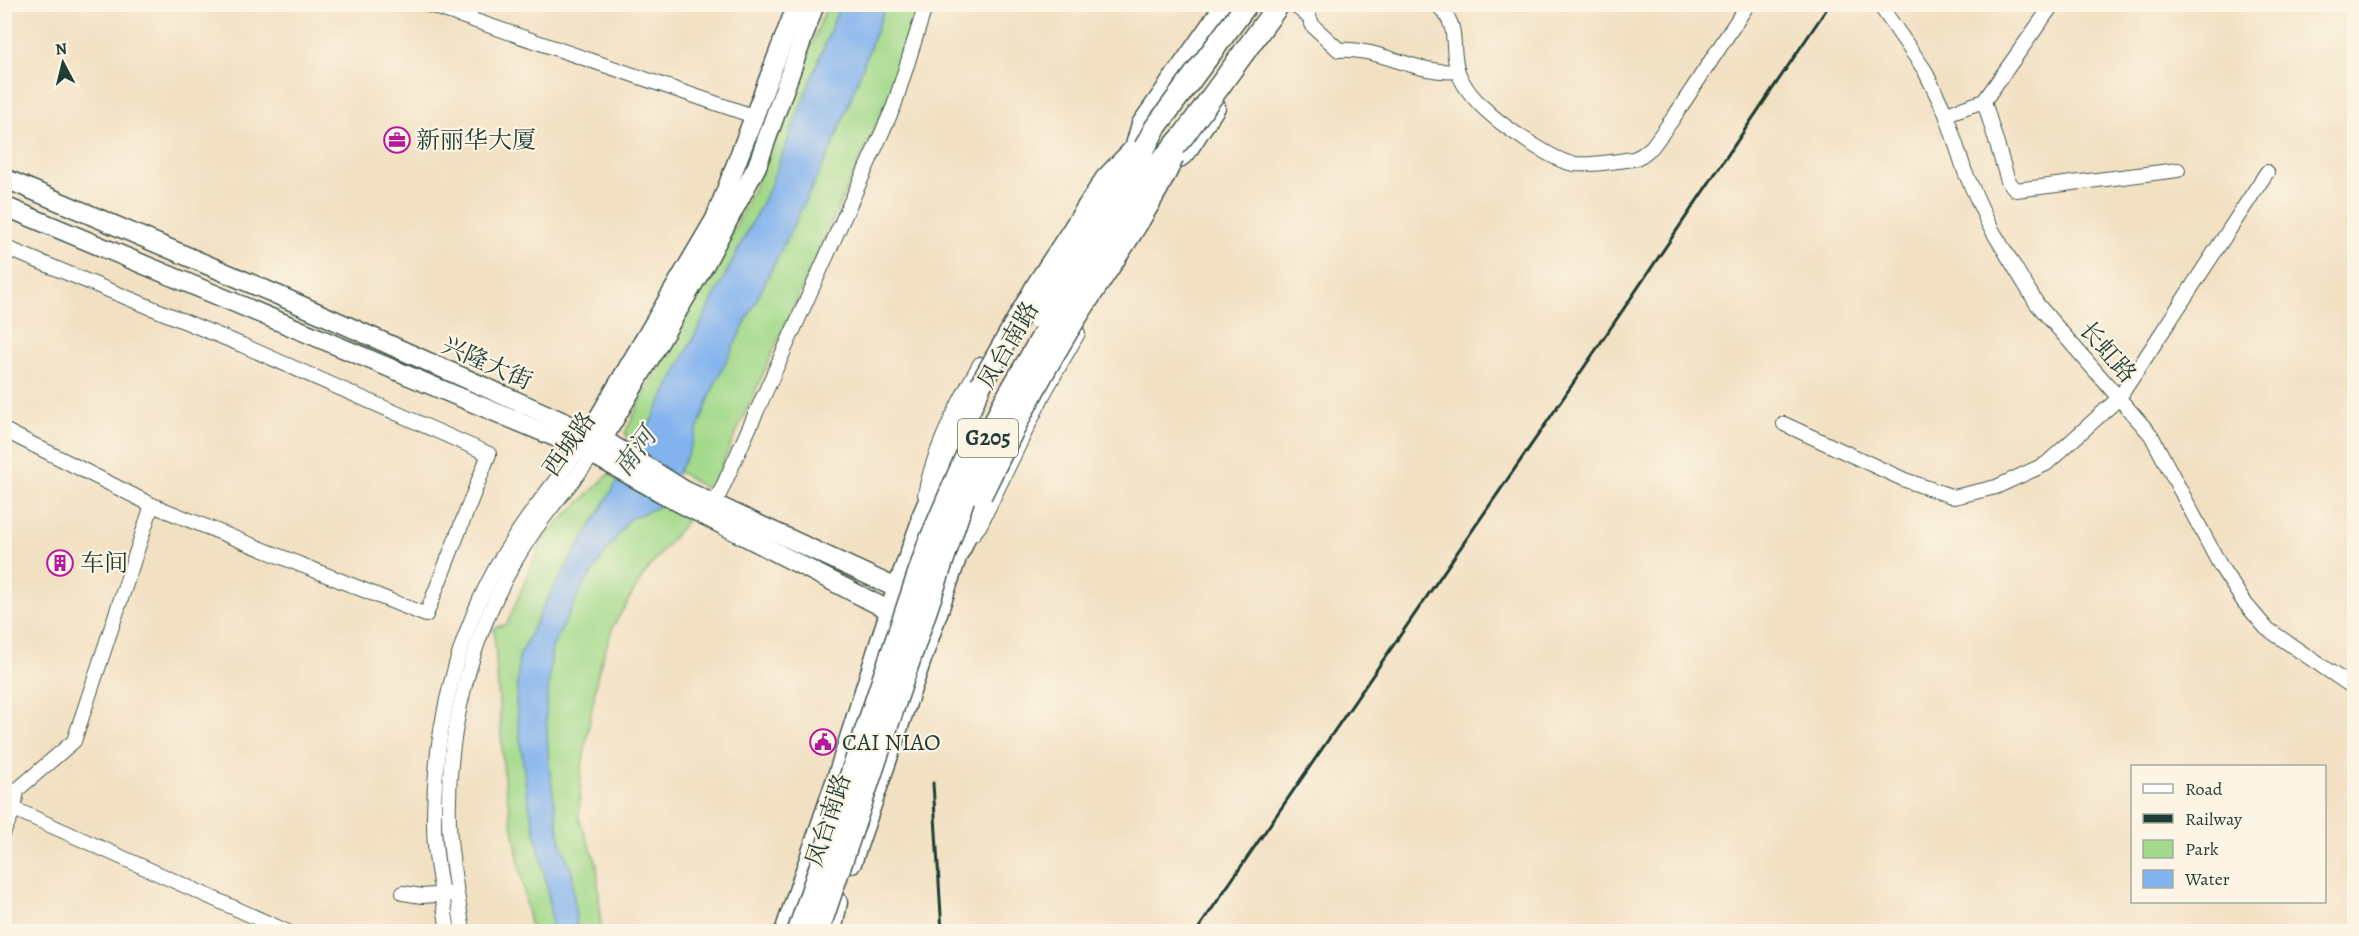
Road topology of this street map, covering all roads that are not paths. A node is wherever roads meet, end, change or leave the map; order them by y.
1 (797, 4) edge
2 (815, 4) edge
3 (926, 4) edge
4 (1225, 4) edge
5 (1247, 4) edge
6 (1279, 4) edge
7 (1287, 4) edge
8 (1293, 4) edge
9 (1436, 4) edge
10 (1748, 4) edge
11 (1879, 4) edge
12 (2053, 4) edge
13 (428, 5) edge
14 (1457, 71) junction
15 (1984, 101) junction
16 (1946, 114) junction
17 (756, 117) junction
18 (1148, 126) junction
19 (1185, 144) junction
20 (2178, 170) dead end
21 (2267, 172) dead end
22 (4, 178) edge
23 (4, 206) edge
24 (4, 247) edge
25 (2119, 398) junction
26 (1784, 424) dead end
27 (4, 430) edge
28 (592, 445) junction
29 (680, 495) junction
30 (715, 504) junction
31 (152, 506) junction
32 (535, 506) junction
33 (547, 515) junction
34 (922, 518) junction
35 (960, 549) junction
36 (897, 587) junction
37 (890, 610) junction
38 (939, 610) junction
39 (932, 635) junction
40 (2355, 688) edge
41 (14, 809) junction
42 (4, 831) edge
43 (404, 893) dead end
44 (457, 893) junction
45 (442, 894) junction
46 (838, 902) junction
47 (288, 932) edge
48 (448, 932) edge
49 (463, 932) edge
50 (784, 932) edge
51 (798, 932) edge
52 (818, 932) edge
53 (825, 932) edge
54 (832, 932) edge

1 - 17 main road, 西城路
2 - 28 main road, 西城路
3 - 30 street
4 - 18 main road, 凤台南路
5 - 18 highway, 凤台南路 / G205, bridge
6 - 19 highway, 凤台南路 / G205, bridge
7 - 19 main road, 凤台南路
8 - 14 street
9 - 14 street
10 - 14 street
11 - 16 street, 长虹路
12 - 15 street
13 - 17 street
15 - 16 street
15 - 20 street
16 - 25 street, 长虹路
17 - 28 main road, 西城路
18 - 34 main road, 凤台南路
18 - 34 highway, bridge
18 - 51 highway, 凤台南路 / G205, bridge
19 - 35 highway, bridge
19 - 35 main road, 凤台南路
19 - 52 highway, 凤台南路 / G205, bridge
21 - 25 street
22 - 28 main road, 兴隆大街
23 - 28 main road, 兴隆大街
24 - 31 street
25 - 26 street
25 - 40 street, 长虹路
27 - 31 street
28 - 29 main road, 兴隆大街
28 - 32 street, 西城路
28 - 33 street, 西城路
29 - 30 main road, 兴隆大街
29 - 37 main road, 兴隆大街
30 - 36 main road, 兴隆大街
31 - 41 street
32 - 33 street
32 - 45 street, 西城路
33 - 44 street, 西城路
34 - 36 main road, 凤台南路
35 - 38 main road, 凤台南路
36 - 37 main road, 凤台南路
36 - 38 main road, 兴隆大街
37 - 39 main road, 兴隆大街
37 - 50 main road, 凤台南路
38 - 39 main road, 凤台南路
39 - 46 main road, 凤台南路
41 - 42 street
41 - 47 street
43 - 45 street
44 - 45 street
44 - 49 street, 西城路
45 - 48 street, 西城路
46 - 53 main road, 凤台南路
46 - 54 main road, 凤台南路

